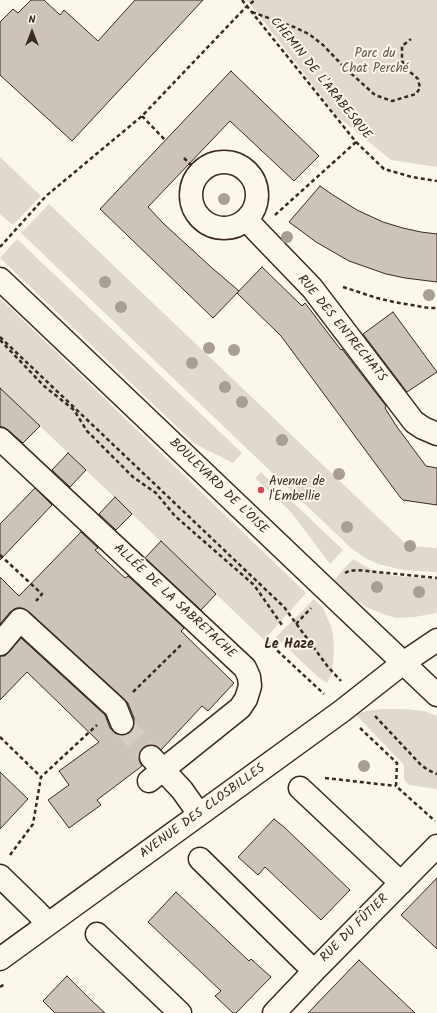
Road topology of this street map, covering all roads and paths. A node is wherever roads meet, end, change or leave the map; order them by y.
1 (242, 0) edge
2 (255, 0) edge
3 (247, 6) junction
4 (251, 12) junction
5 (411, 39) dead end
6 (142, 116) junction
7 (165, 140) dead end
8 (356, 142) junction
9 (184, 158) dead end
10 (200, 174) dead end
11 (437, 181) edge
12 (252, 226) joint
13 (0, 247) edge
14 (0, 279) edge
15 (312, 288) junction
16 (437, 308) edge
17 (0, 339) edge
18 (437, 434) edge
19 (0, 439) edge
20 (0, 555) edge
21 (437, 578) edge
22 (328, 591) junction
23 (20, 620) junction
24 (296, 624) junction
25 (282, 625) dead end
26 (200, 626) junction
27 (437, 640) edge
28 (267, 641) dead end
29 (0, 644) edge
30 (403, 663) junction
31 (437, 695) edge
32 (350, 705) junction
33 (119, 716) junction
34 (0, 737) edge
35 (437, 774) edge
36 (40, 777) junction
37 (320, 777) dead end
38 (396, 786) junction
39 (300, 788) dead end
40 (199, 814) junction
41 (437, 823) edge
42 (437, 846) edge
43 (9, 856) dead end
44 (200, 859) dead end
45 (0, 876) edge
46 (401, 883) junction
47 (48, 924) junction
48 (97, 934) dead end
49 (0, 959) edge
50 (314, 971) junction
51 (180, 1013) edge
52 (274, 1013) edge

1 - 3 path, CHEMIN DE L'ARABESQUE
2 - 3 path
3 - 4 path, CHEMIN DE L'ARABESQUE
3 - 6 path
4 - 5 path
4 - 8 path, CHEMIN DE L'ARABESQUE
6 - 7 path
6 - 13 path
8 - 11 path, CHEMIN DE L'ARABESQUE
8 - 12 path
9 - 10 path
12 - 15 street, RUE DES ENTRECHATS
14 - 22 street, BOULEVARD DE L'OISE
15 - 16 path
15 - 18 street, RUE DES ENTRECHATS
17 - 24 path
17 - 25 path
19 - 26 street, ALLÉE DE LA SABRETACHE
20 - 23 path
21 - 22 path
22 - 24 path
22 - 30 street, BOULEVARD DE L'OISE
23 - 29 street
23 - 33 street
24 - 32 path
26 - 33 path
26 - 40 street, ALLÉE DE LA SABRETACHE
27 - 30 street
28 - 32 path
30 - 31 street, BOULEVARD DE L'OISE
30 - 32 street, AVENUE DES CLOSBILLES
32 - 35 path
32 - 38 path
32 - 40 street, AVENUE DES CLOSBILLES
33 - 36 path
34 - 36 path
36 - 43 path
37 - 38 path
38 - 41 path
39 - 46 street
40 - 47 street, AVENUE DES CLOSBILLES
42 - 46 street, RUE DU FÛTIER
44 - 50 street
45 - 47 street
46 - 50 street, RUE DU FÛTIER
47 - 49 street, AVENUE DES CLOSBILLES
48 - 51 street
50 - 52 street, RUE DU FÛTIER

